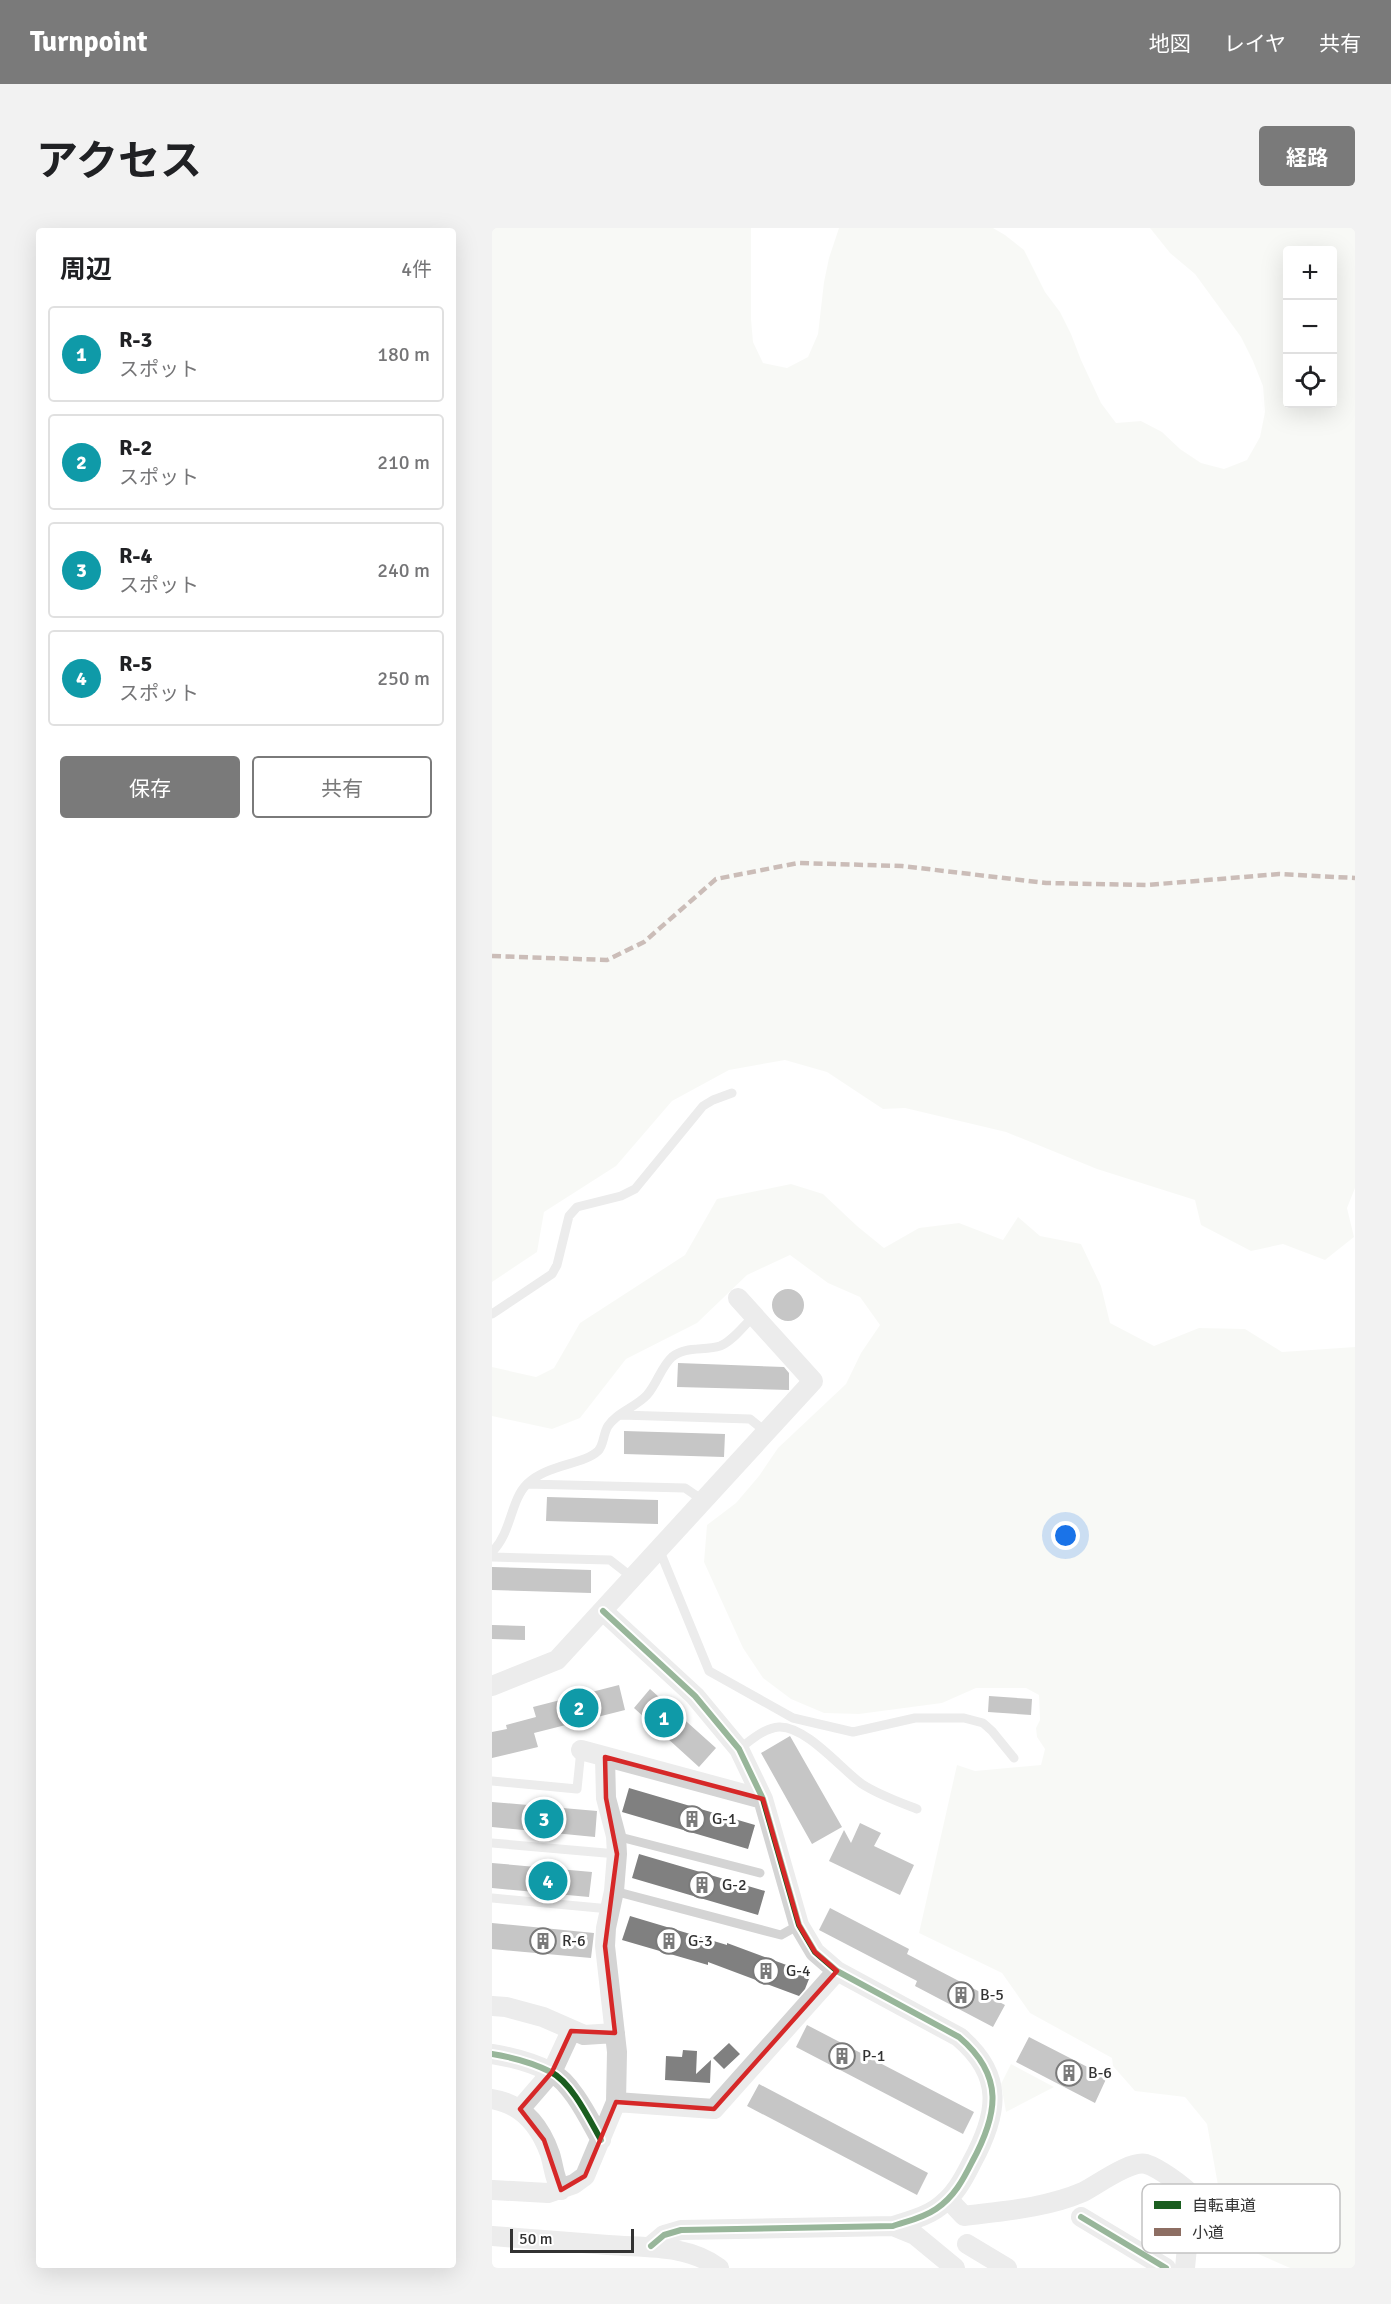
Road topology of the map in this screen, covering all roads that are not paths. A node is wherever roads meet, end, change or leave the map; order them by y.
1 (732, 1093) dead end
2 (738, 1298) dead end
3 (492, 1314) edge
4 (754, 1316) junction
5 (621, 1415) junction
6 (766, 1432) junction
7 (527, 1484) junction
8 (704, 1501) junction
9 (659, 1550) junction
10 (492, 1552) edge
11 (492, 1557) edge
12 (633, 1578) junction
13 (603, 1611) junction
14 (492, 1686) edge
15 (739, 1749) junction
16 (581, 1750) joint
17 (605, 1757) junction
18 (1014, 1758) dead end
19 (492, 1781) edge
20 (762, 1799) junction
21 (917, 1809) dead end
22 (492, 1843) edge
23 (617, 1845) junction
24 (760, 1873) dead end
25 (492, 1898) edge
26 (612, 1900) junction
27 (799, 1925) junction
28 (837, 1971) junction
29 (492, 2006) edge
30 (571, 2031) junction
31 (615, 2033) junction
32 (492, 2054) edge
33 (552, 2073) junction
34 (492, 2099) edge
35 (616, 2102) junction
36 (520, 2109) junction
37 (601, 2140) junction
38 (1180, 2184) edge
39 (494, 2190) dead end
40 (561, 2190) junction
41 (948, 2199) junction
42 (1081, 2217) dead end
43 (893, 2226) junction
44 (492, 2235) edge
45 (967, 2244) dead end
46 (651, 2246) junction
47 (1186, 2253) edge
48 (719, 2268) edge
49 (955, 2268) edge
50 (1007, 2268) edge
51 (1166, 2268) edge
52 (1185, 2268) edge

1 - 3 lane
2 - 4 street
4 - 5 lane
4 - 6 street
5 - 6 lane
5 - 7 lane
6 - 8 street
7 - 8 lane
7 - 10 lane
8 - 9 street
9 - 12 street
9 - 18 lane
11 - 12 lane
12 - 13 street
13 - 14 street
13 - 15 street
15 - 20 street
15 - 21 lane
16 - 17 street
16 - 19 lane
17 - 20 street
17 - 23 street
20 - 27 street
22 - 23 lane
23 - 24 lane
23 - 26 street
25 - 26 lane
26 - 27 lane
26 - 31 street
27 - 28 street
28 - 35 street
28 - 41 street
29 - 30 street
30 - 31 street
30 - 33 street
31 - 35 street
32 - 33 street
33 - 36 street
33 - 37 street
34 - 36 street
35 - 37 street
36 - 40 street
37 - 40 street
38 - 41 street
39 - 40 street
41 - 43 street
42 - 51 street
43 - 46 street
43 - 49 street
44 - 46 street
45 - 50 street
46 - 48 street
47 - 52 street

